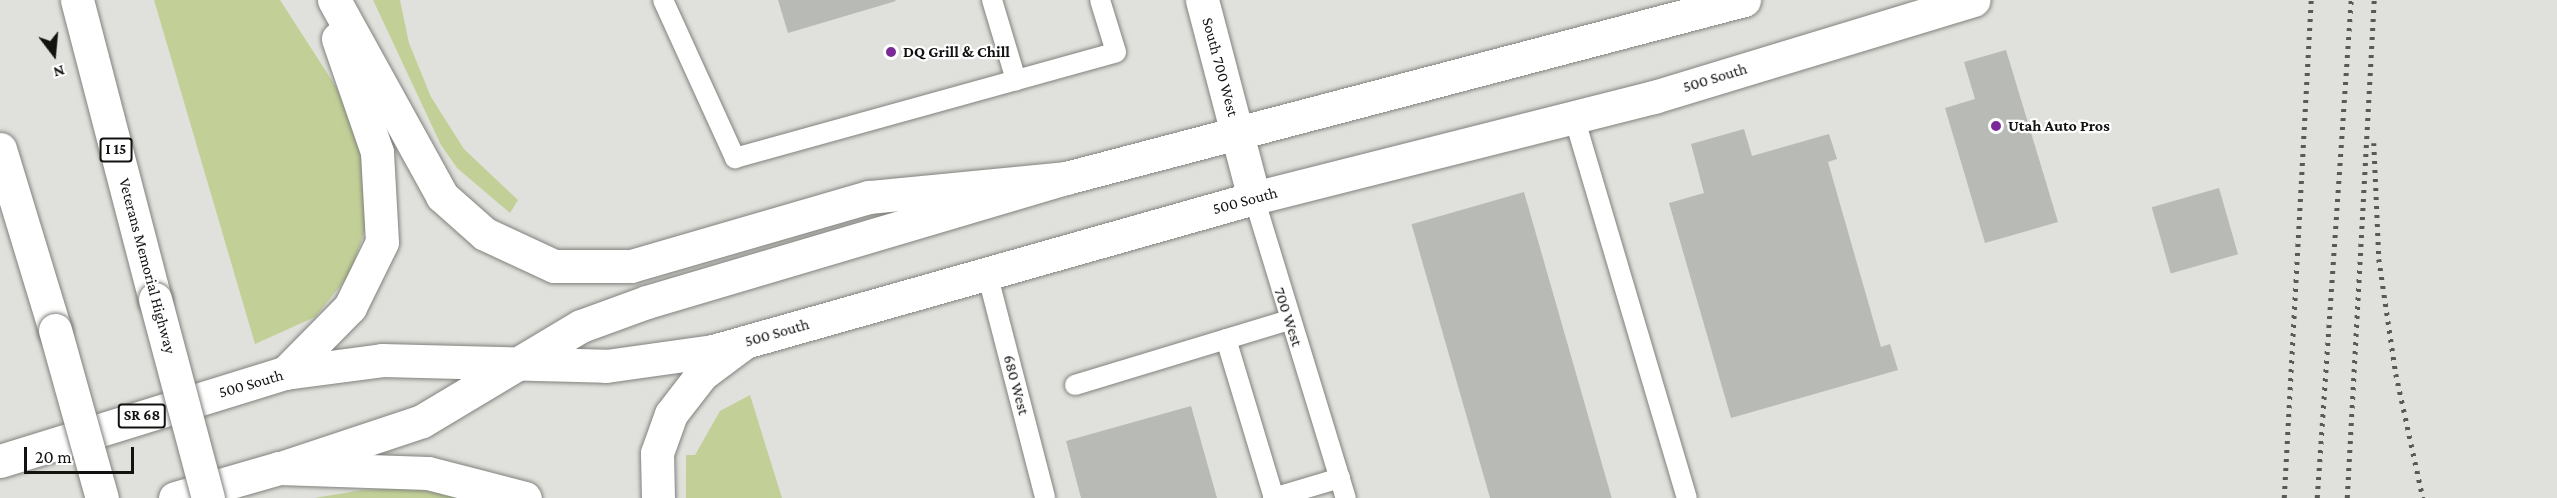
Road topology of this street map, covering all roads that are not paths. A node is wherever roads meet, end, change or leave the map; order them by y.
1 (77, 0) edge
2 (322, 0) edge
3 (334, 0) edge
4 (663, 0) edge
5 (992, 0) edge
6 (1100, 0) edge
7 (1202, 0) edge
8 (1744, 0) edge
9 (1974, 0) edge
10 (1016, 80) junction
11 (1574, 117) junction
12 (1239, 134) junction
13 (0, 149) edge
14 (1066, 178) junction
15 (1254, 198) junction
16 (987, 273) junction
17 (1289, 320) junction
18 (1226, 339) junction
19 (746, 342) junction
20 (510, 366) junction
21 (285, 373) junction
22 (1076, 385) dead end
23 (0, 461) edge
24 (279, 468) junction
25 (1340, 478) junction
26 (102, 498) edge
27 (175, 498) edge
28 (208, 498) edge
29 (525, 498) edge
30 (658, 498) edge
31 (1045, 498) edge
32 (1274, 498) edge
33 (1346, 498) edge
34 (1687, 498) edge

1 - 28 main road, Veterans Memorial Highway / I 15, bridge
2 - 21 main road
3 - 14 main road
4 - 10 lane
5 - 10 lane
6 - 10 lane
7 - 12 main road, South 700 West
8 - 12 main road, 500 South / SR 68
9 - 11 main road, 500 South / SR 68
11 - 15 main road, 500 South / SR 68
11 - 34 lane
12 - 14 main road, 500 South / SR 68
12 - 15 main road, 700 West
13 - 26 main road, bridge
14 - 20 main road, 500 South / SR 68
15 - 16 main road, 500 South / SR 68
15 - 17 lane, 700 West
16 - 19 main road, 500 South / SR 68
16 - 31 lane, 680 West
17 - 18 lane
17 - 25 lane, 700 West
18 - 22 lane
18 - 32 lane
19 - 20 main road, 500 South / SR 68
19 - 30 main road
20 - 21 main road, 500 South / SR 68
20 - 24 main road, 500 South / SR 68
21 - 23 main road, 500 South / SR 68
24 - 27 main road, 500 South / SR 68
24 - 29 main road
25 - 32 lane
25 - 33 lane, 700 West

